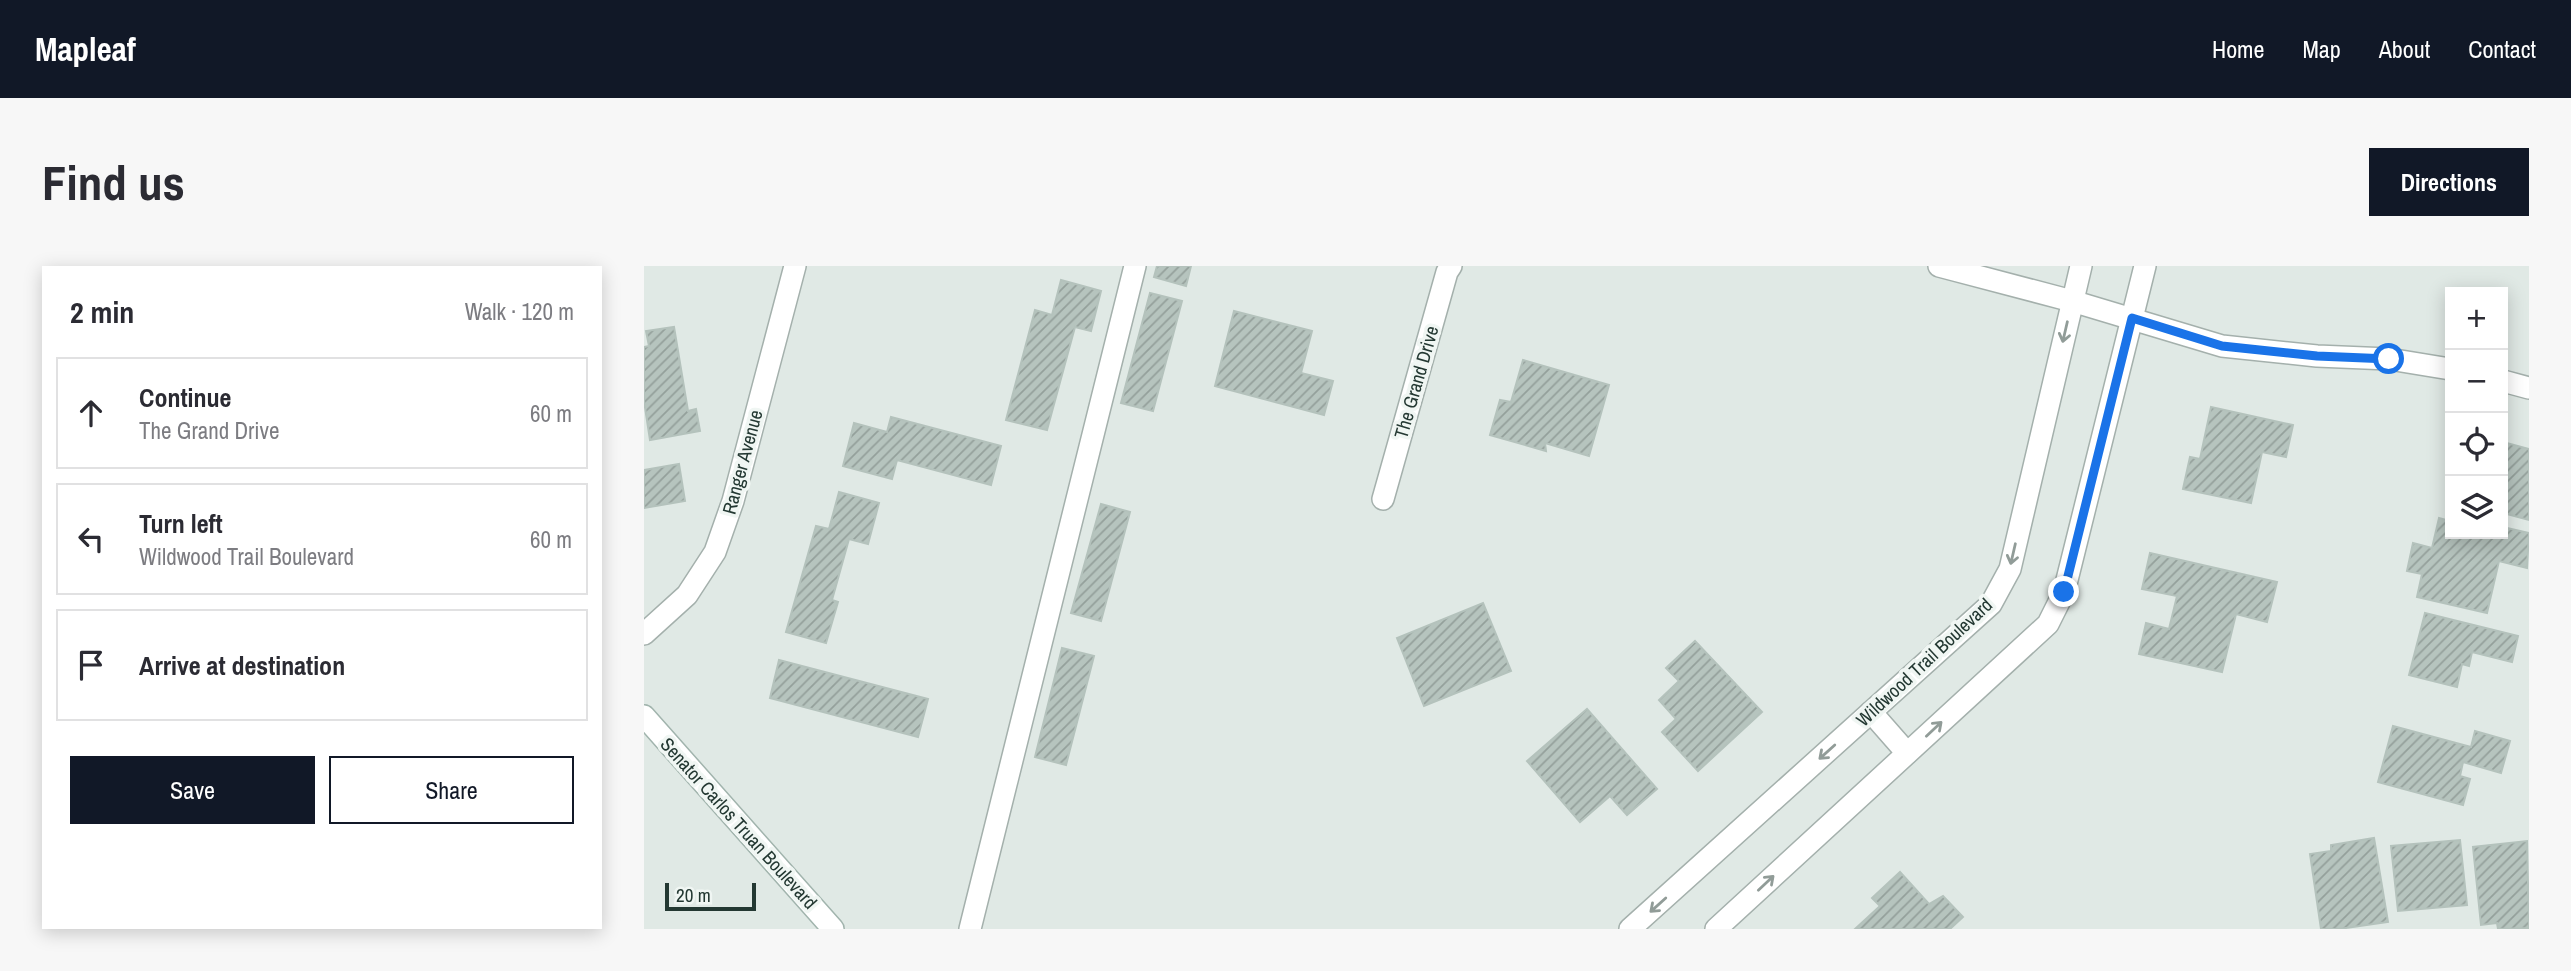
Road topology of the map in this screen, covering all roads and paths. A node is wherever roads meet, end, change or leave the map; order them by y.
1 (795, 266) edge
2 (1135, 266) edge
3 (1451, 266) edge
4 (1939, 266) edge
5 (2081, 266) edge
6 (2145, 266) edge
7 (2072, 301) junction
8 (2132, 318) junction
9 (2445, 368) edge
10 (2508, 382) edge
11 (2529, 388) edge
12 (1383, 499) dead end
13 (644, 634) edge
14 (1871, 712) junction
15 (644, 716) edge
16 (1907, 753) junction
17 (833, 929) edge
18 (970, 929) edge
19 (1630, 929) edge
20 (1716, 929) edge

1 - 13 street, Ranger Avenue
2 - 18 street
3 - 12 street, The Grand Drive
4 - 7 street
5 - 7 street, Wildwood Trail Boulevard
6 - 8 street
7 - 8 street
7 -> 14 street, Wildwood Trail Boulevard
8 - 9 street
16 -> 8 street
10 - 11 street
14 - 16 street
14 -> 19 street, Wildwood Trail Boulevard
15 - 17 street, Senator Carlos Truan Boulevard
20 -> 16 street

